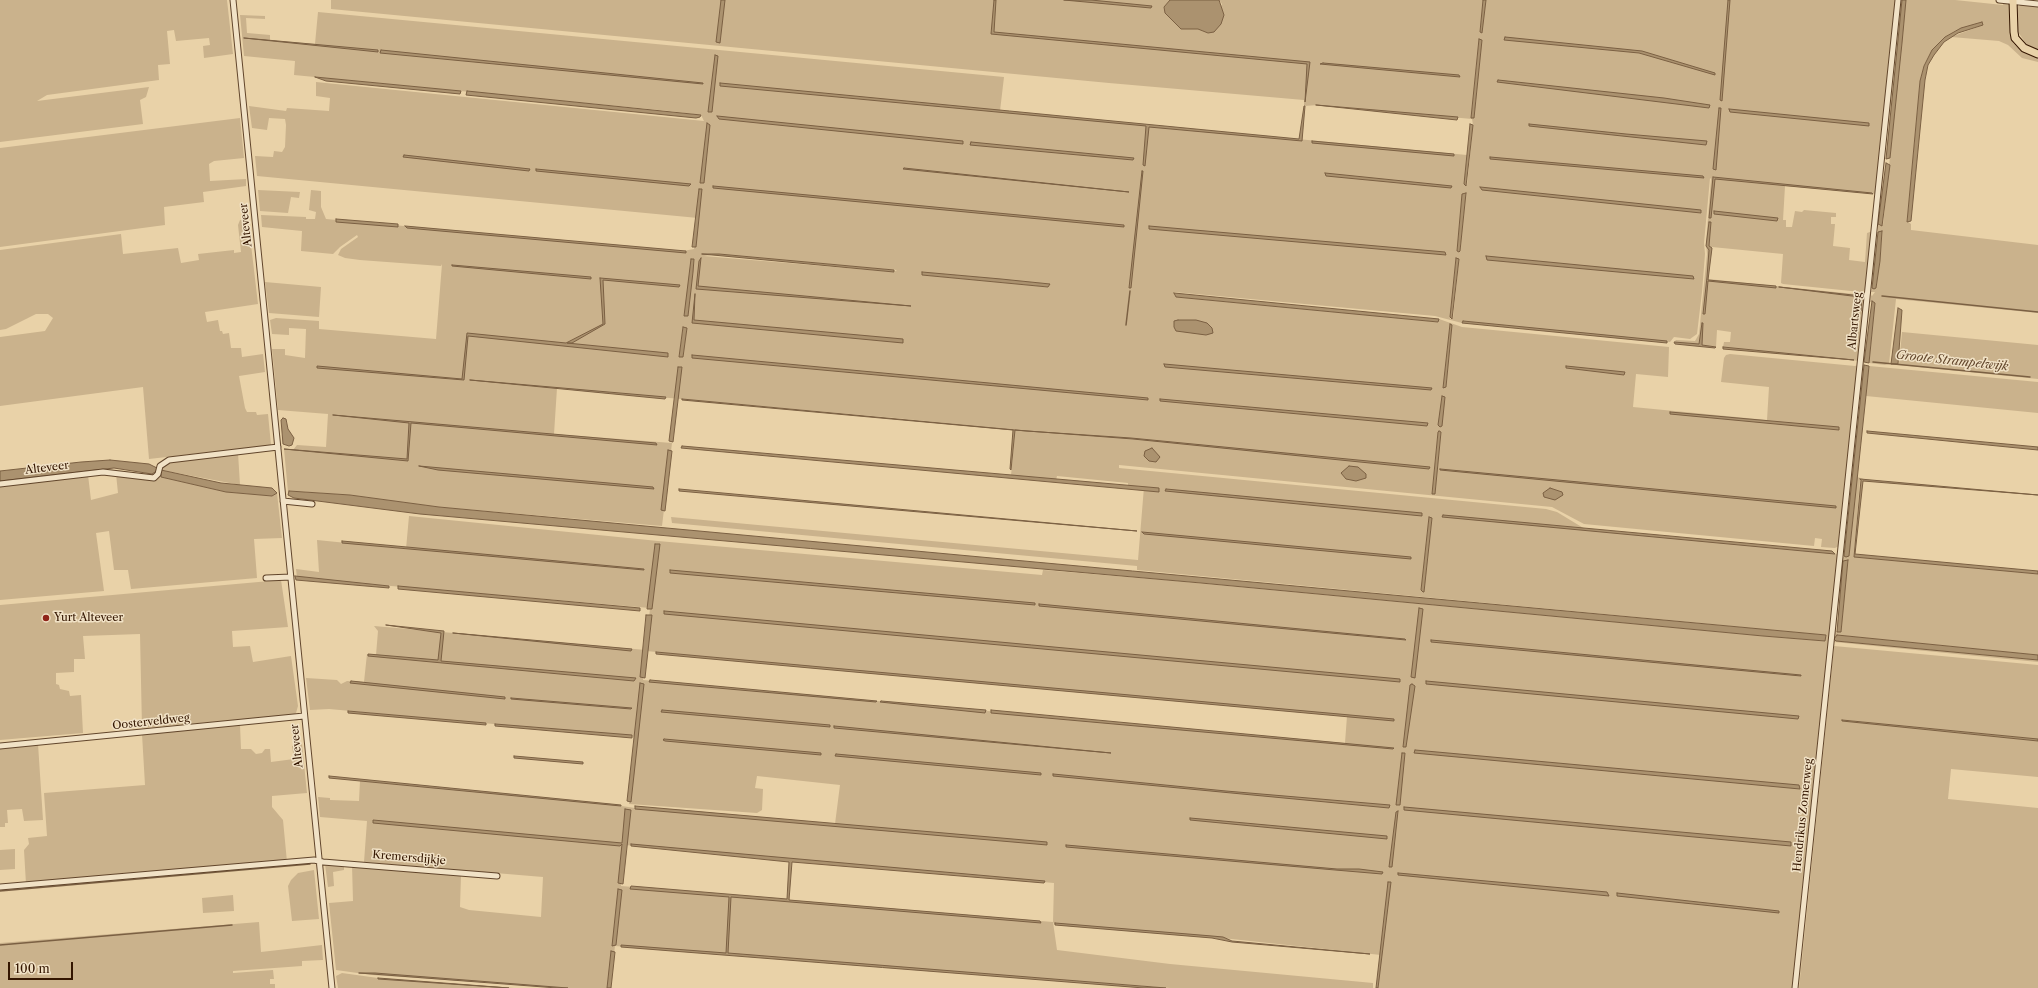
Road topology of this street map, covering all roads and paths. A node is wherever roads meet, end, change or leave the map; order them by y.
1 (233, 0) edge
2 (1898, 0) edge
3 (1999, 0) edge
4 (2015, 1) edge
5 (2038, 4) edge
6 (2038, 54) edge
7 (278, 447) junction
8 (0, 484) edge
9 (283, 501) junction
10 (312, 504) dead end
11 (291, 577) junction
12 (266, 578) dead end
13 (1830, 644) joint
14 (304, 716) junction
15 (0, 746) edge
16 (319, 861) junction
17 (497, 876) dead end
18 (0, 887) edge
19 (332, 988) edge
20 (1795, 988) edge

1 - 7 street, Alteveer
2 - 13 street, Albartsweg
3 - 4 street
4 - 5 street
4 - 6 main road
7 - 8 street, Alteveer
7 - 9 street, Alteveer
9 - 10 street
9 - 11 street, Alteveer
11 - 12 street
11 - 14 street, Alteveer
13 - 20 street, Hendrikus Zomerweg
14 - 15 street, Oosterveldweg
14 - 16 street, Alteveer
16 - 17 street, Kremersdijkje
16 - 18 street, Kremersdijkje
16 - 19 street, Alteveer

